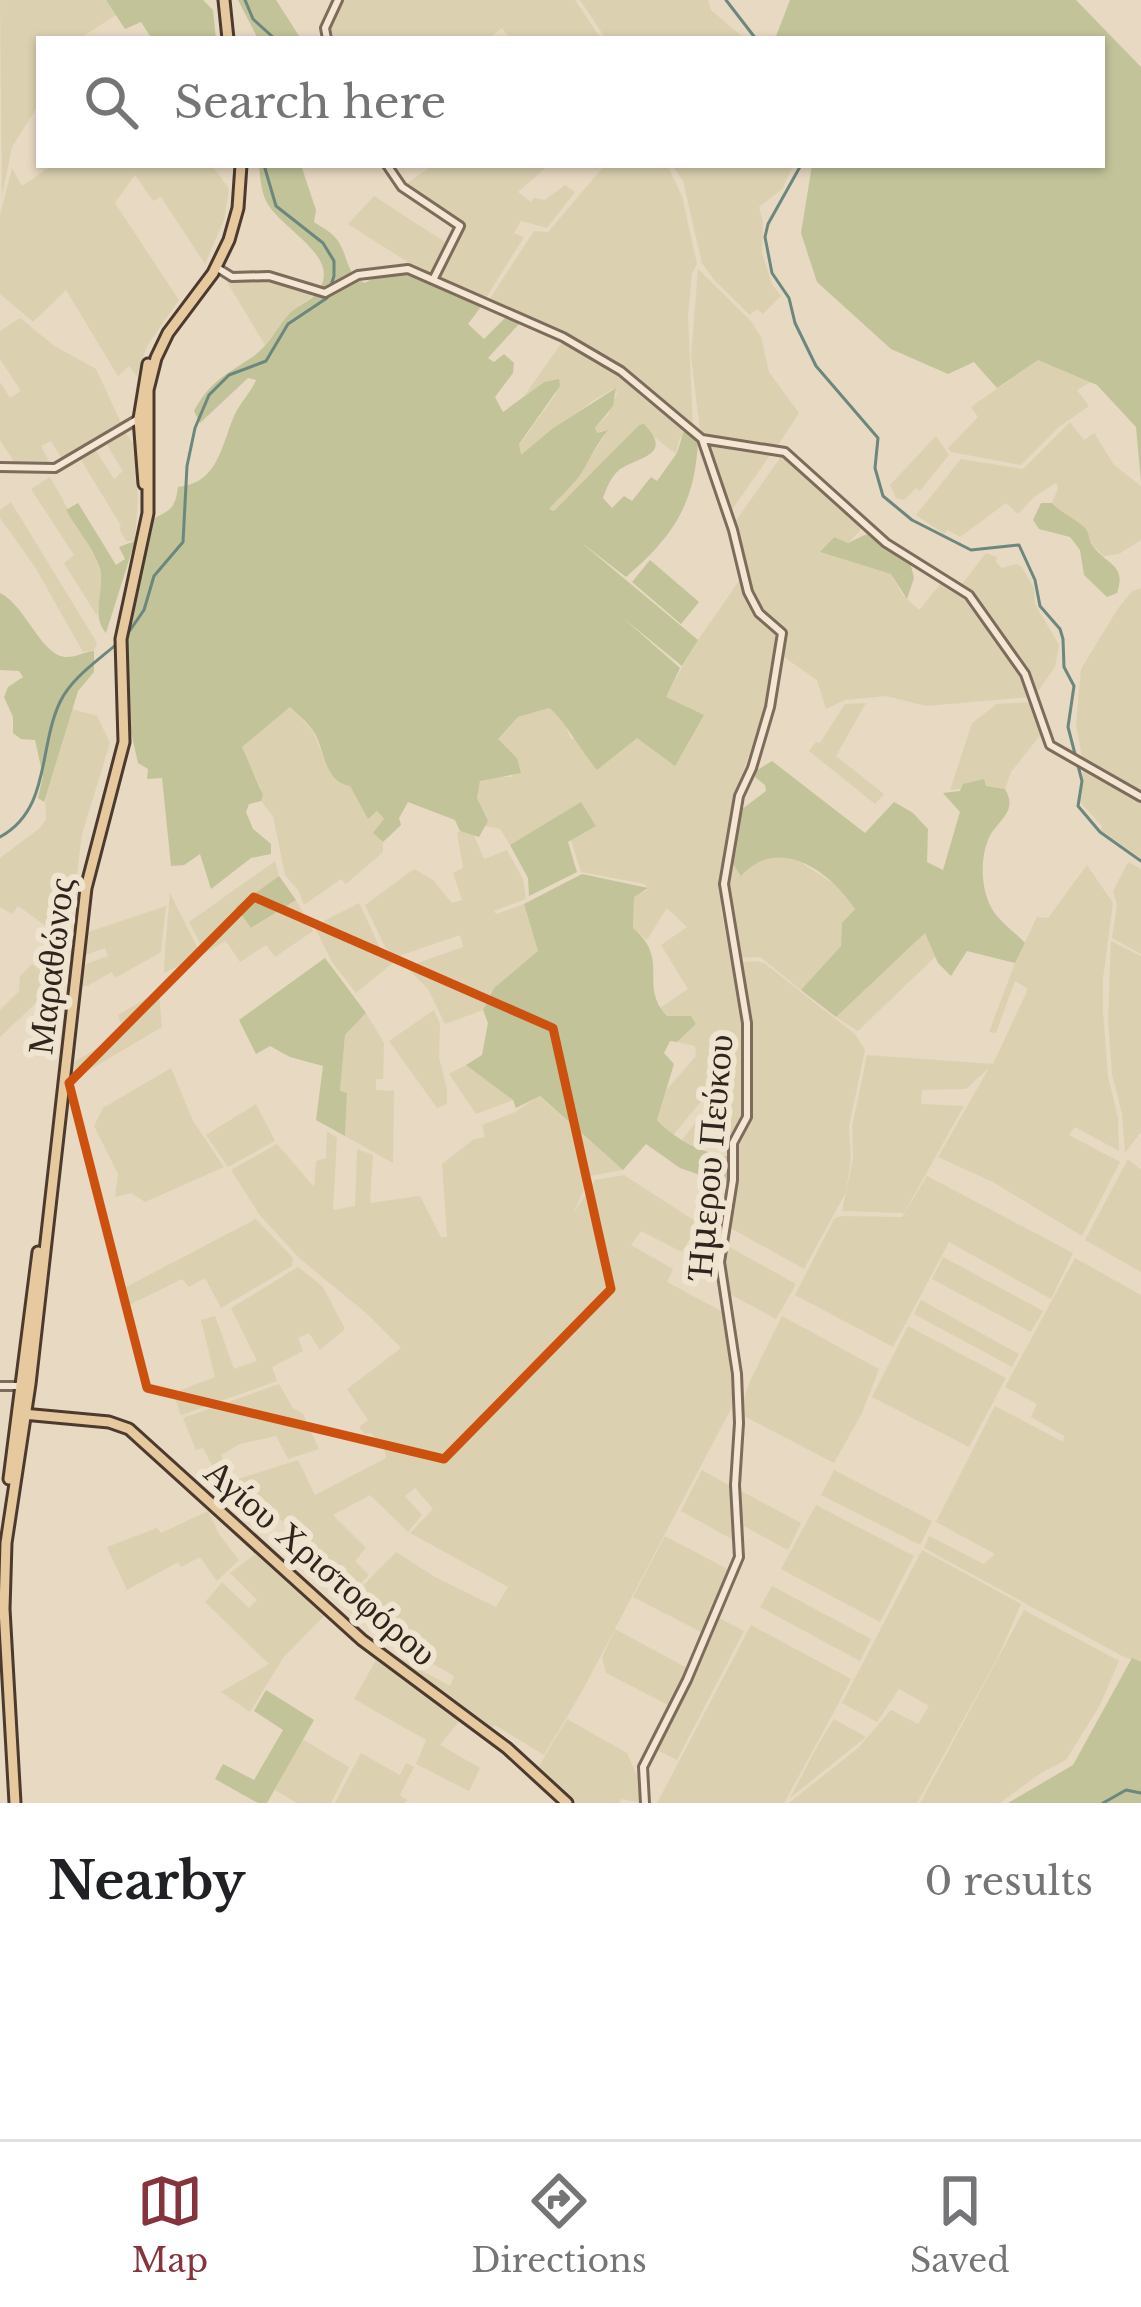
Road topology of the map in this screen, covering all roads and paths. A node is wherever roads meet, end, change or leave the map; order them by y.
1 (222, 0) edge
2 (338, 0) edge
3 (226, 36) edge
4 (326, 36) edge
5 (239, 168) edge
6 (239, 168) edge
7 (389, 168) edge
8 (216, 267) junction
9 (433, 280) junction
10 (140, 399) junction
11 (142, 424) junction
12 (124, 427) junction
13 (702, 439) junction
14 (0, 467) edge
15 (1141, 797) edge
16 (26, 1386) junction
17 (0, 1387) edge
18 (22, 1414) junction
19 (15, 1430) junction
20 (0, 1568) edge
21 (0, 1621) edge
22 (12, 1803) edge
23 (567, 1803) edge
24 (644, 1803) edge

1 - 3 main road
2 - 4 street
5 - 8 main road, Μαραθώνος
6 - 10 main road, Μαραθώνος
7 - 9 street
8 - 9 street
8 - 11 main road, Μαραθώνος
9 - 13 street
10 - 11 main road, Μαραθώνος
10 - 12 main road
11 - 12 main road
11 - 16 main road, Μαραθώνος
12 - 14 street
13 - 15 street
13 - 24 street, Ήμερου Πεύκου
16 - 17 street
16 - 18 main road, Μαραθώνος
18 - 19 main road, Μαραθώνος
18 - 23 main road, Αγίου Χριστοφόρου
19 - 20 main road, Μαραθώνος
19 - 22 main road, Μαραθώνος
21 - 22 main road, Μαραθώνος

